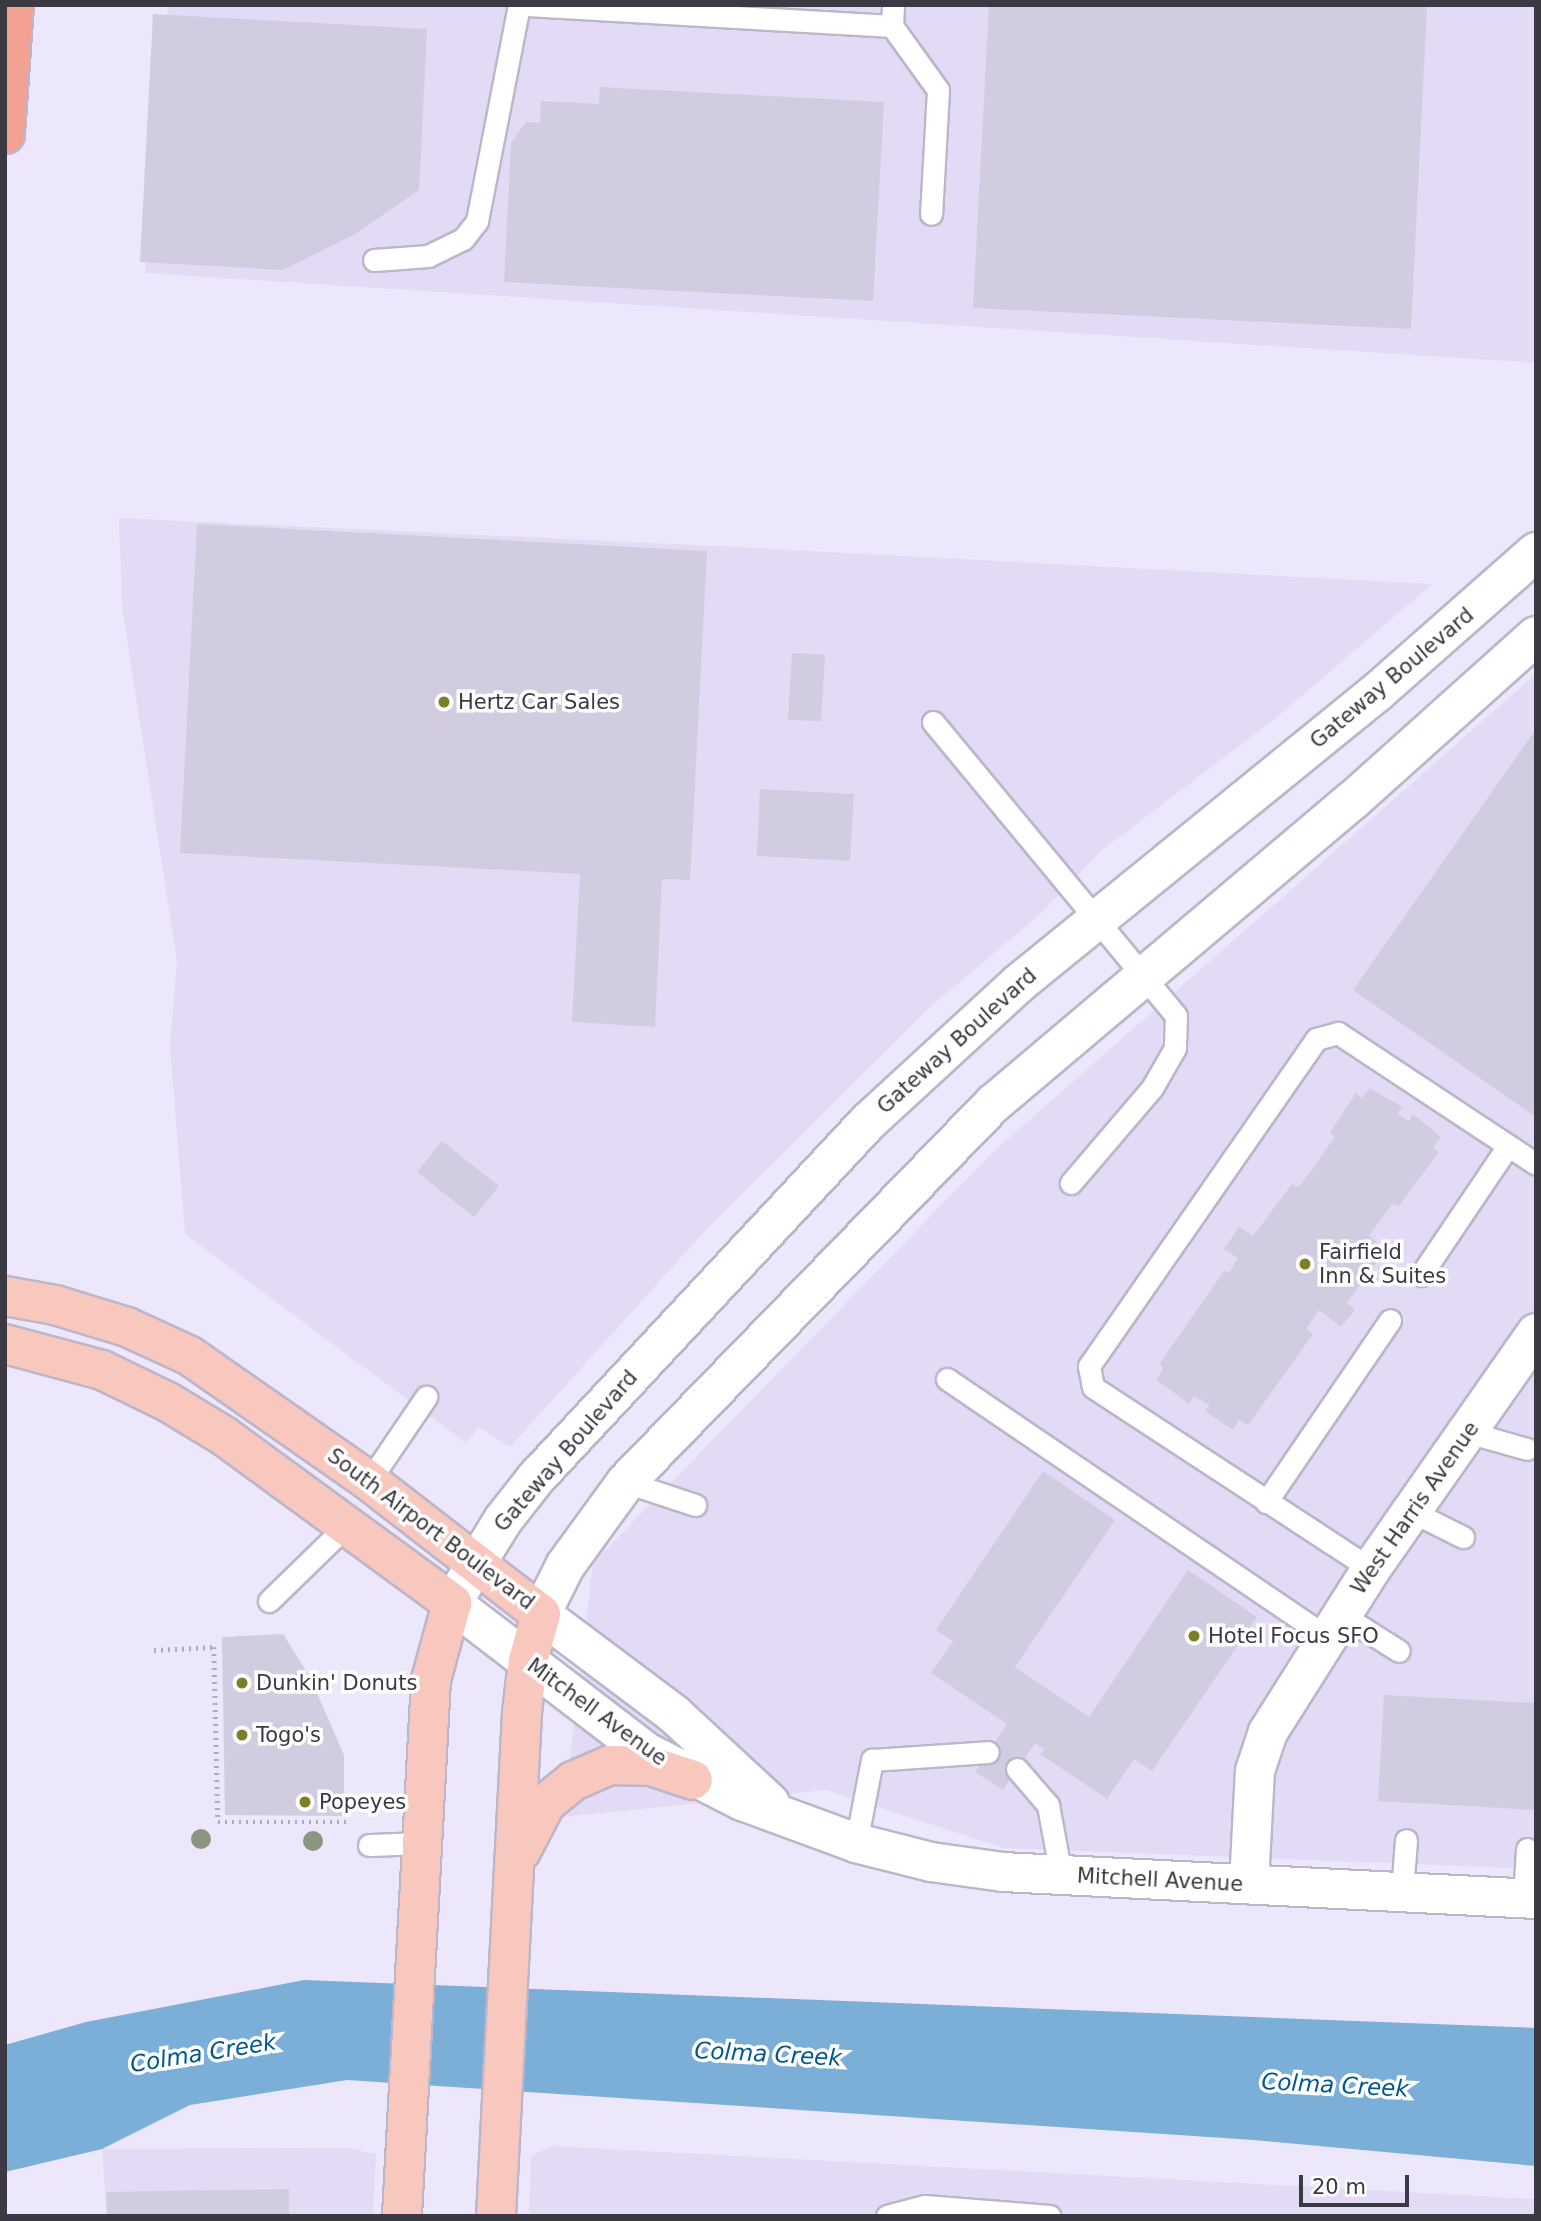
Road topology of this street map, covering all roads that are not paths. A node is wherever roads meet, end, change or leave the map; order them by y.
1 (15, 5) edge
2 (519, 5) edge
3 (527, 5) edge
4 (569, 7) edge
5 (892, 15) edge
6 (5, 134) edge
7 (931, 214) dead end
8 (374, 260) dead end
9 (1536, 552) edge
10 (1536, 636) edge
11 (933, 722) dead end
12 (1095, 919) junction
13 (1143, 976) junction
14 (1508, 1146) junction
15 (1536, 1164) edge
16 (1071, 1183) dead end
17 (1421, 1275) dead end
18 (5, 1296) edge
19 (1391, 1320) dead end
20 (1536, 1333) edge
21 (5, 1343) edge
22 (947, 1378) dead end
23 (426, 1397) dead end
24 (1468, 1432) junction
25 (1527, 1449) dead end
26 (369, 1481) junction
27 (626, 1482) junction
28 (1266, 1502) junction
29 (695, 1504) dead end
30 (1413, 1511) junction
31 (346, 1526) junction
32 (1463, 1537) dead end
33 (476, 1560) junction
34 (1371, 1569) junction
35 (269, 1601) dead end
36 (452, 1603) junction
37 (541, 1614) junction
38 (1335, 1626) junction
39 (1399, 1651) dead end
40 (528, 1661) junction
41 (988, 1752) dead end
42 (1017, 1769) dead end
43 (693, 1780) junction
44 (791, 1819) junction
45 (1406, 1840) dead end
46 (422, 1843) junction
47 (856, 1843) junction
48 (369, 1845) dead end
49 (1527, 1849) dead end
50 (514, 1869) junction
51 (1061, 1875) junction
52 (1249, 1884) junction
53 (1402, 1892) junction
54 (1530, 1898) edge
55 (402, 2216) edge
56 (496, 2216) edge
57 (887, 2216) edge
58 (1051, 2216) edge

1 - 6 highway
2 - 8 lane
3 - 4 lane
4 - 5 lane
5 - 7 lane
9 - 12 main road, Gateway Boulevard
10 - 13 main road
11 - 12 lane
12 - 13 lane
12 - 33 main road, Gateway Boulevard
13 - 16 lane
13 - 27 main road
14 - 15 lane
14 - 17 lane
14 - 28 lane
18 - 26 main road, South Airport Boulevard
19 - 28 lane
20 - 24 main road, West Harris Avenue
21 - 31 main road
22 - 38 lane
23 - 26 lane
24 - 25 lane
24 - 30 main road, West Harris Avenue
26 - 33 main road, South Airport Boulevard
27 - 29 lane
27 - 37 main road
28 - 34 lane
30 - 32 lane
30 - 34 main road, West Harris Avenue
31 - 35 lane
31 - 36 main road
33 - 36 main road, Gateway Boulevard
33 - 37 main road, South Airport Boulevard
34 - 38 main road, West Harris Avenue
36 - 40 main road, Mitchell Avenue
36 - 46 main road
37 - 40 main road, South Airport Boulevard
37 - 44 main road, Mitchell Avenue
38 - 39 lane
38 - 52 main road, West Harris Avenue
40 - 43 main road, Mitchell Avenue
40 - 50 main road, South Airport Boulevard
41 - 47 lane
42 - 51 lane
43 - 44 main road, Mitchell Avenue
43 - 50 main road
44 - 47 main road, Mitchell Avenue
45 - 53 lane
46 - 48 lane
46 - 55 main road
47 - 51 main road, Mitchell Avenue
49 - 54 lane
50 - 56 main road, South Airport Boulevard
51 - 52 main road, Mitchell Avenue
52 - 53 main road, Mitchell Avenue
53 - 54 main road, Mitchell Avenue
57 - 58 lane

